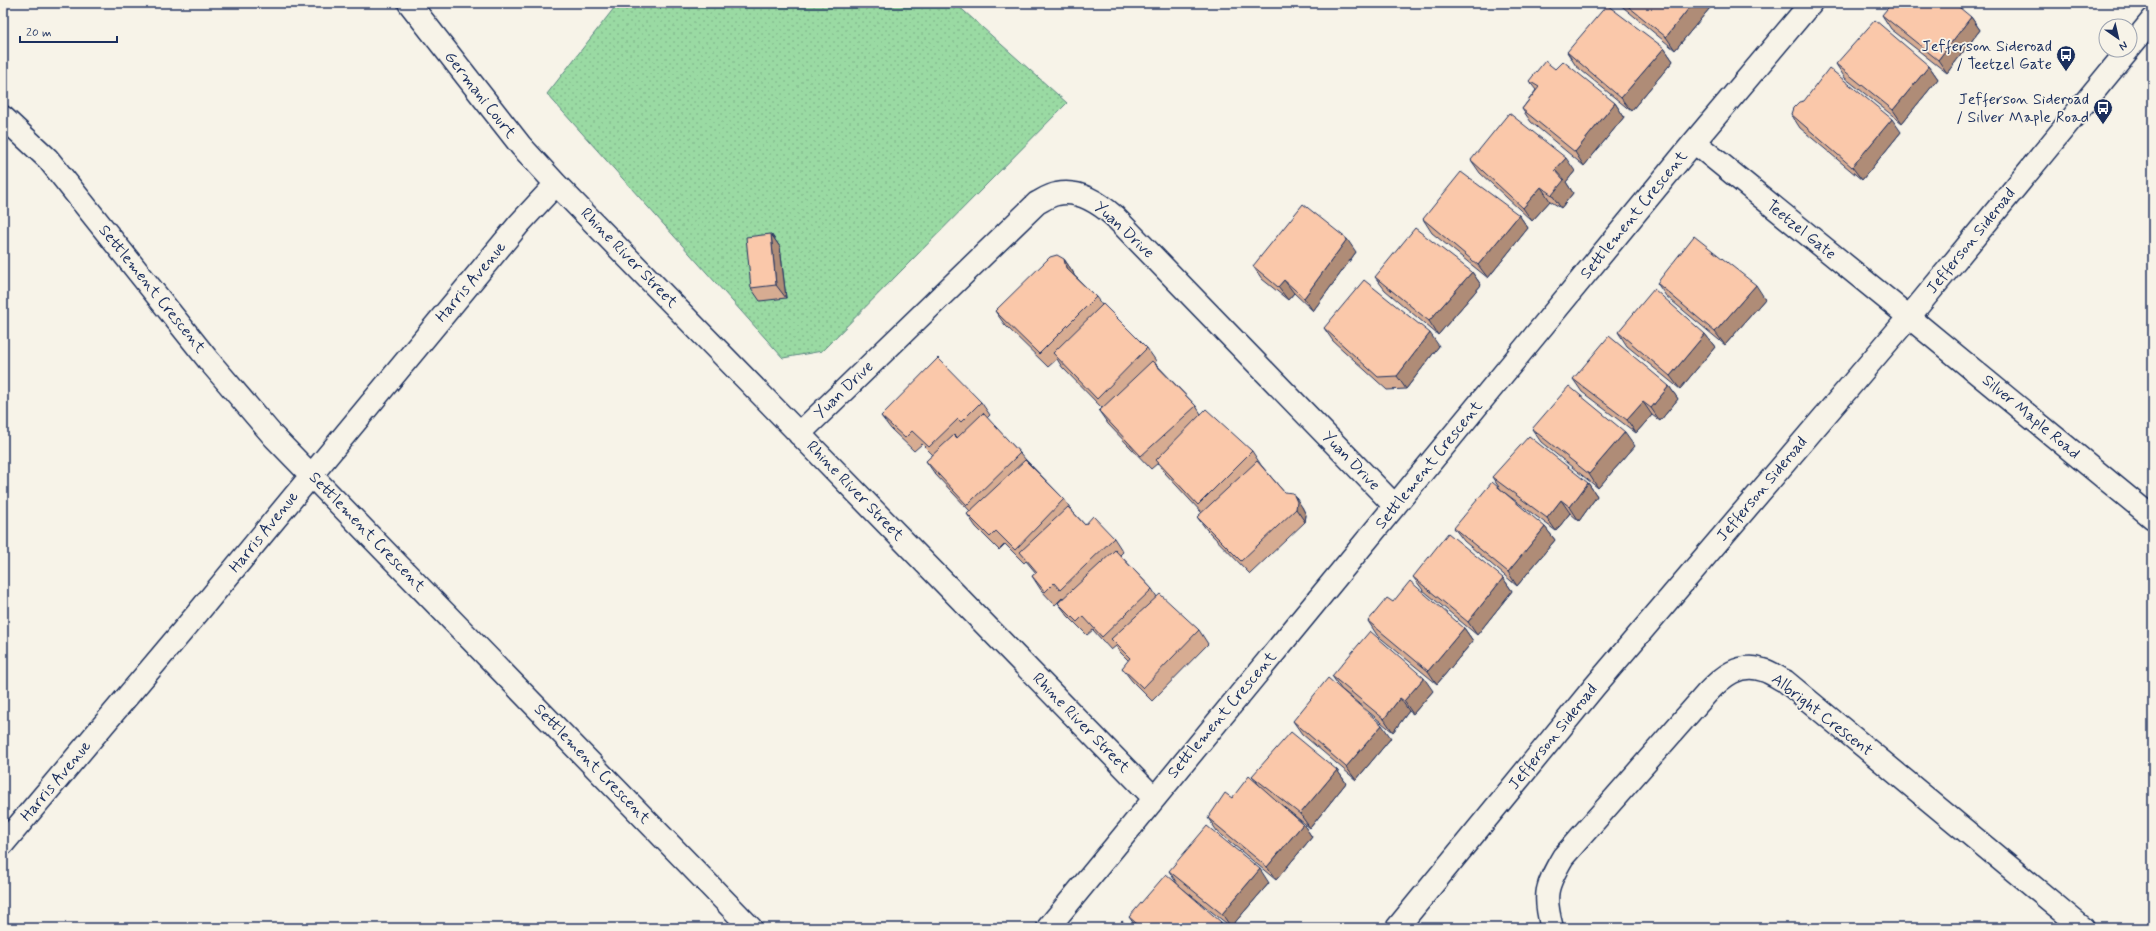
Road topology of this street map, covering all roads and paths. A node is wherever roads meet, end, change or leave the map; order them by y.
1 (409, 3) edge
2 (1811, 3) edge
3 (2153, 19) edge
4 (2138, 37) edge
5 (2121, 58) edge
6 (3, 117) edge
7 (1694, 142) junction
8 (556, 184) junction
9 (1909, 317) junction
10 (799, 434) junction
11 (311, 475) junction
12 (1395, 506) junction
13 (2153, 518) edge
14 (1154, 798) junction
15 (3, 844) edge
16 (751, 928) edge
17 (1048, 928) edge
18 (1397, 928) edge
19 (1552, 928) edge
20 (2084, 928) edge

1 - 8 street, Germani Court
2 - 7 street, Settlement Crescent
3 - 4 street
5 - 9 street, Jefferson Sideroad
6 - 11 street, Settlement Crescent
7 - 9 street, Teetzel Gate
7 - 12 street, Settlement Crescent
8 - 10 street, Rhine River Street
8 - 11 street, Harris Avenue
9 - 13 street, Silver Maple Road
9 - 18 street, Jefferson Sideroad
10 - 12 street, Yuan Drive
10 - 14 street, Rhine River Street
11 - 15 street, Harris Avenue
11 - 16 street, Settlement Crescent
12 - 14 street, Settlement Crescent
14 - 17 street, Settlement Crescent
19 - 20 street, Albright Crescent

